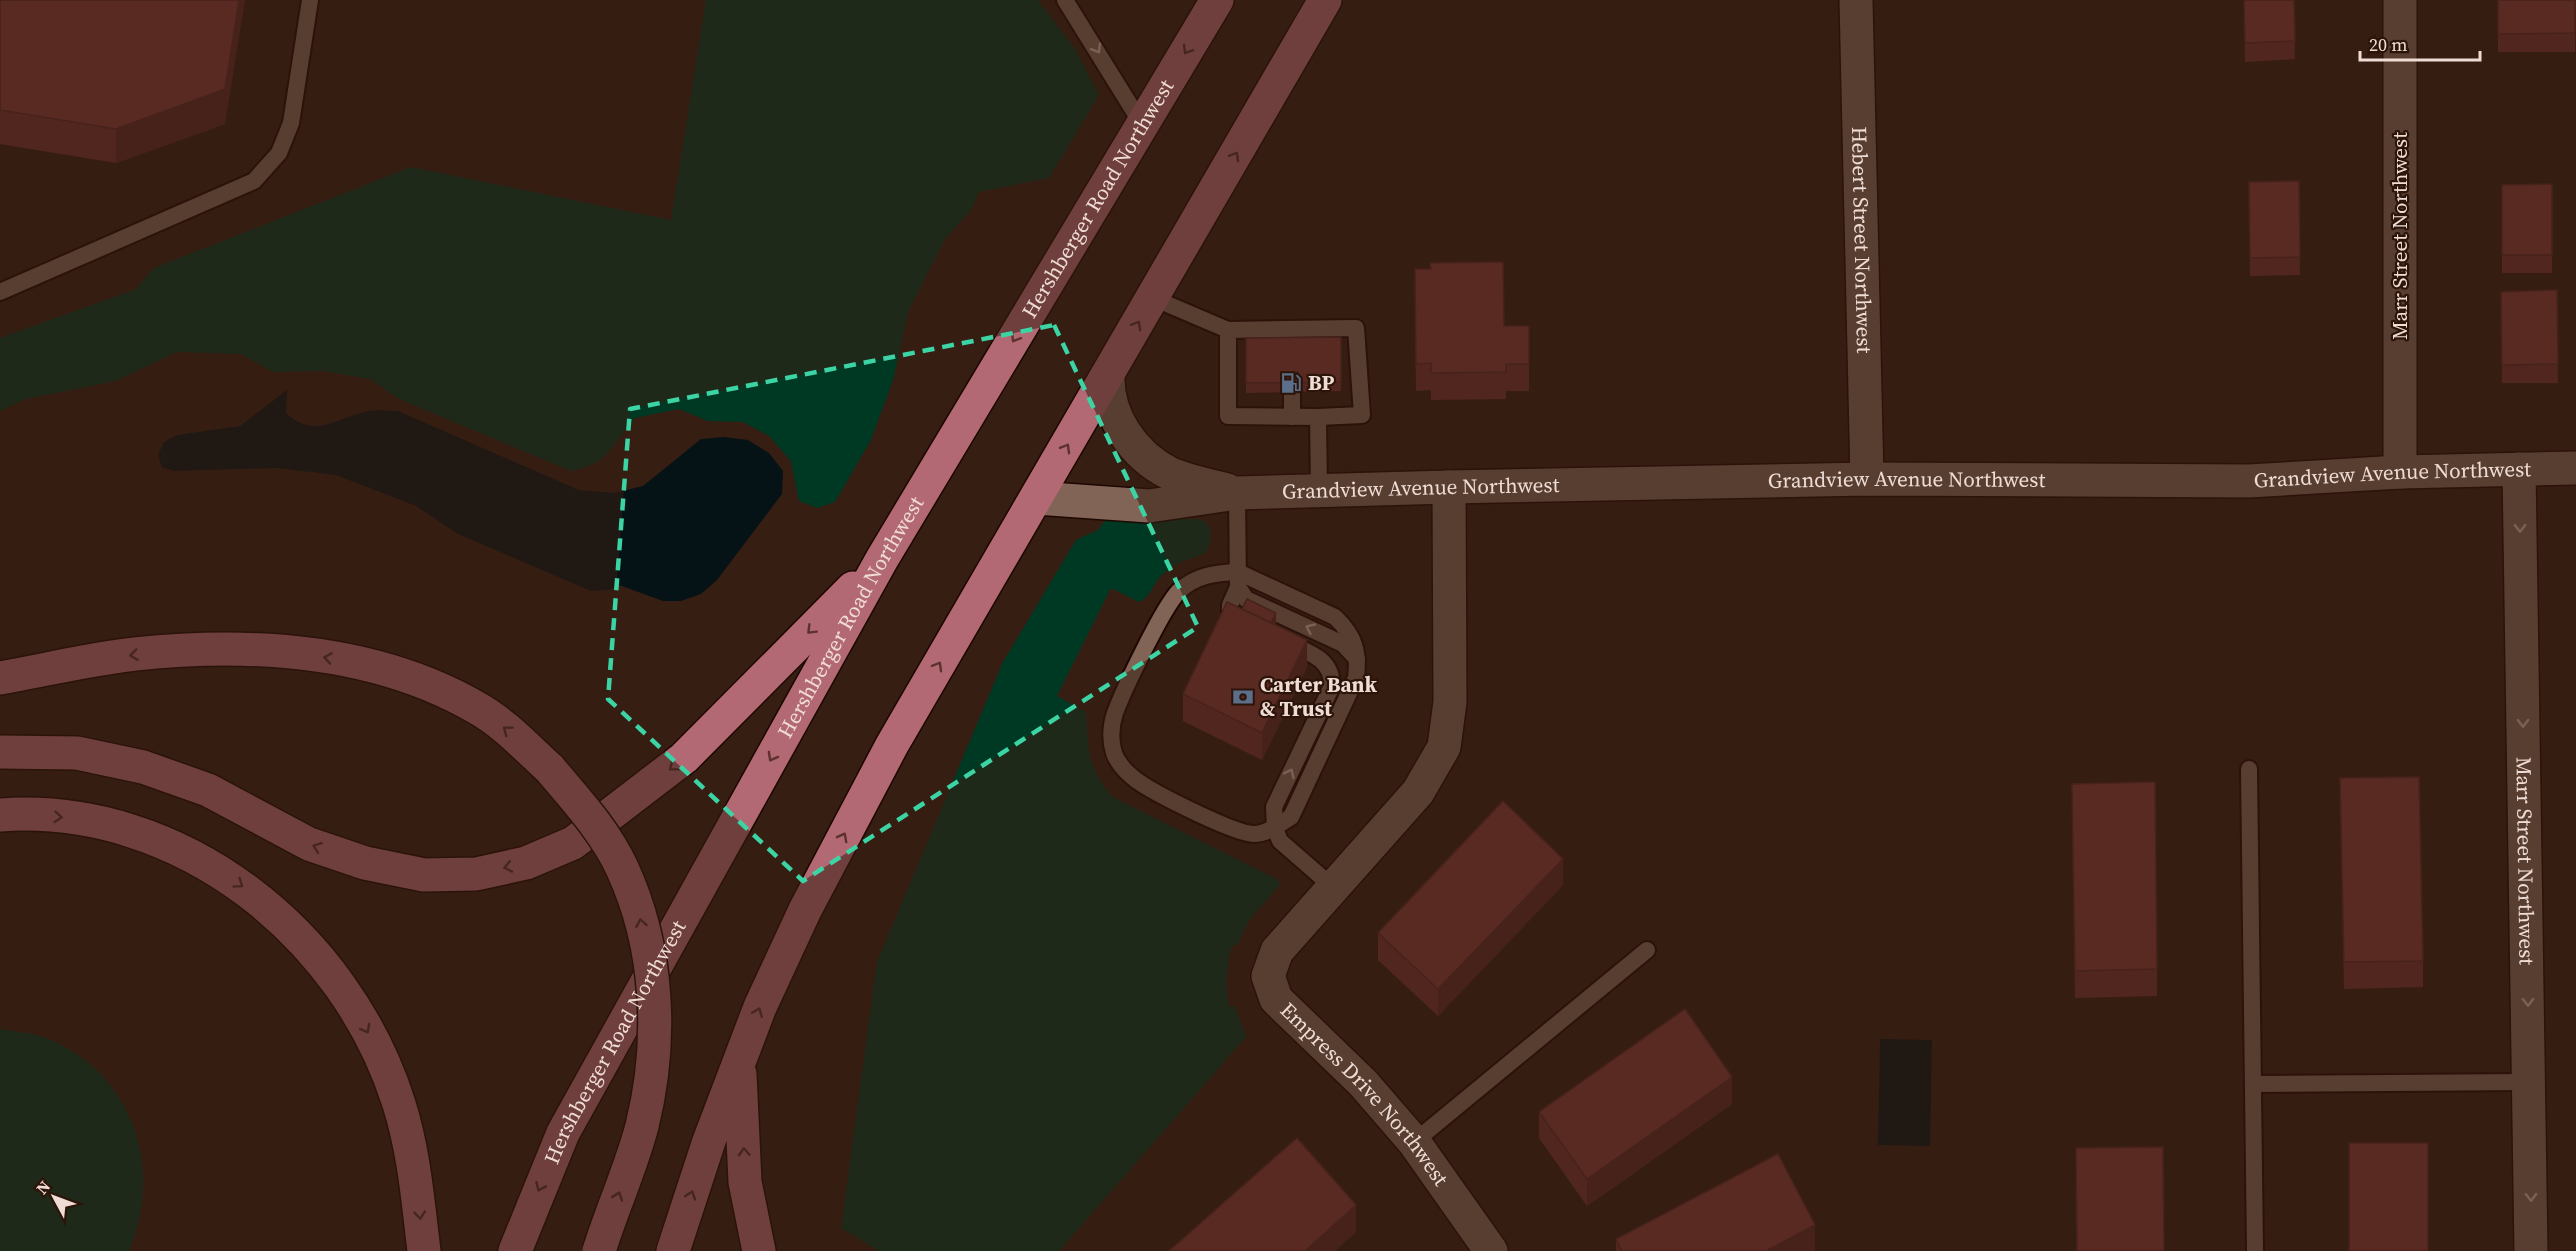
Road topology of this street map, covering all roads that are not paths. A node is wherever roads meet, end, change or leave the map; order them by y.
1 (310, 0) edge
2 (1065, 0) edge
3 (1217, 0) edge
4 (1324, 0) edge
5 (1856, 0) edge
6 (2400, 0) edge
7 (1143, 126) junction
8 (0, 292) edge
9 (1153, 298) junction
10 (1289, 329) junction
11 (1228, 330) junction
12 (1291, 347) edge
13 (1108, 376) junction
14 (1292, 392) edge
15 (1292, 417) junction
16 (1317, 417) junction
17 (2576, 468) edge
18 (2519, 469) junction
19 (2400, 472) junction
20 (1867, 479) junction
21 (1449, 487) junction
22 (1319, 492) junction
23 (1237, 493) junction
24 (1036, 498) junction
25 (882, 559) junction
26 (1238, 580) junction
27 (1251, 624) edge
28 (1271, 634) edge
29 (0, 678) edge
30 (0, 752) edge
31 (2250, 769) dead end
32 (0, 815) edge
33 (1275, 828) junction
34 (1334, 888) junction
35 (1647, 950) dead end
36 (739, 1063) junction
37 (2529, 1082) junction
38 (2253, 1084) junction
39 (1414, 1142) junction
40 (424, 1251) edge
41 (515, 1251) edge
42 (599, 1251) edge
43 (673, 1251) edge
44 (759, 1251) edge
45 (1491, 1251) edge
46 (2255, 1251) edge
47 (2531, 1251) edge

1 - 8 lane
2 -> 7 lane
3 -> 7 main road, Hershberger Road Northwest
9 -> 4 main road
5 - 20 street, Hebert Street Northwest
6 - 19 street, Marr Street Northwest
7 -> 25 main road, Hershberger Road Northwest
9 - 11 lane
13 -> 9 main road
10 - 11 lane
10 - 12 lane
10 - 16 lane
11 - 15 lane
13 - 23 street, Grandview Avenue Northwest
24 -> 13 main road
14 - 15 lane
15 - 16 lane
16 - 22 lane
17 - 18 street, Grandview Avenue Northwest
18 - 19 street, Grandview Avenue Northwest
18 -> 37 street, Marr Street Northwest
19 - 20 street, Grandview Avenue Northwest
20 - 21 street, Grandview Avenue Northwest
21 - 22 street, Grandview Avenue Northwest
21 - 34 street, Empress Drive Northwest
22 - 23 street, Grandview Avenue Northwest
23 - 24 street, Grandview Avenue Northwest
23 - 26 lane
36 -> 24 main road
25 -> 30 main road
25 -> 41 main road, Hershberger Road Northwest
26 - 27 lane
33 -> 26 lane
26 - 33 lane
33 -> 28 lane
42 -> 29 main road, bridge
31 - 38 lane
32 -> 40 main road
33 - 34 lane
34 - 39 street, Empress Drive Northwest
35 - 39 lane
43 -> 36 main road
44 -> 36 main road
37 - 38 lane
37 -> 47 street, Marr Street Northwest
38 - 46 lane
39 - 45 street, Empress Drive Northwest

